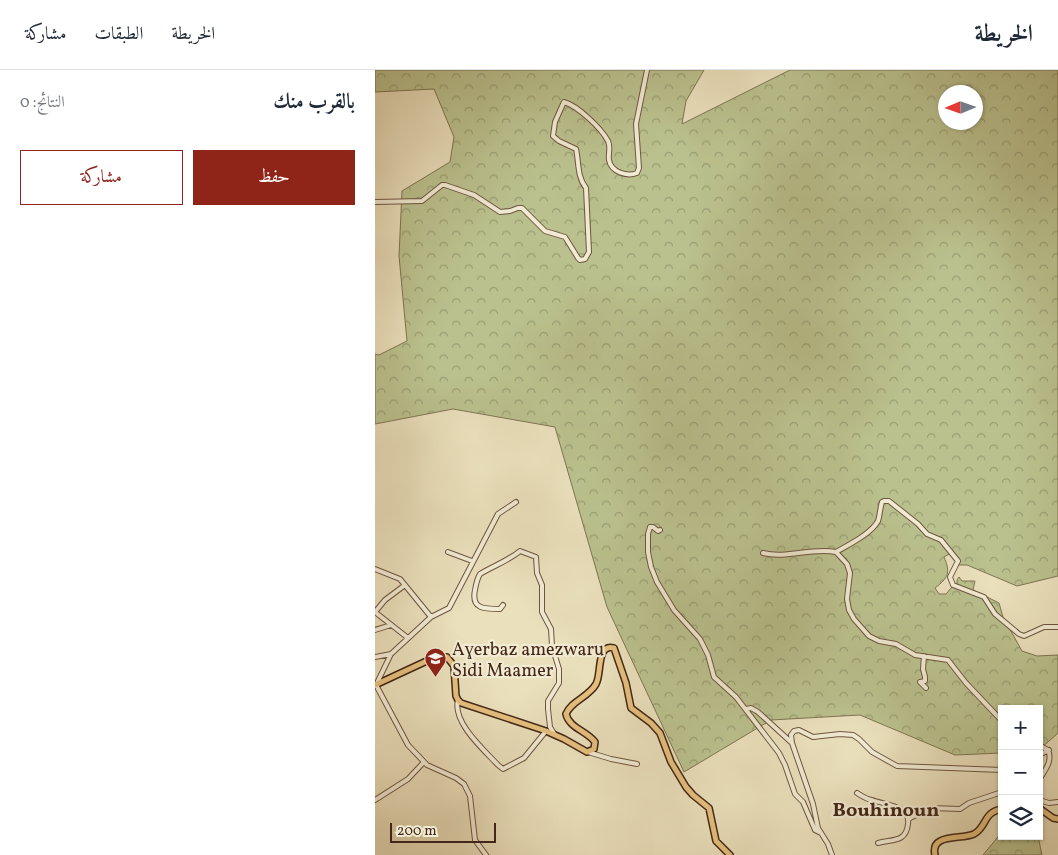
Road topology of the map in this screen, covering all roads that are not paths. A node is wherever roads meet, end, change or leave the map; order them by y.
1 (647, 70) edge
2 (375, 202) edge
3 (516, 502) dead end
4 (660, 530) dead end
5 (448, 552) dead end
6 (836, 552) junction
7 (763, 554) dead end
8 (473, 561) junction
9 (375, 569) edge
10 (405, 585) junction
11 (503, 606) dead end
12 (375, 612) edge
13 (431, 617) junction
14 (391, 625) junction
15 (1058, 627) edge
16 (375, 630) edge
17 (408, 638) junction
18 (391, 654) junction
19 (924, 656) junction
20 (375, 658) edge
21 (375, 685) edge
22 (926, 688) dead end
23 (458, 700) junction
24 (746, 709) junction
25 (998, 717) edge
26 (546, 732) junction
27 (555, 735) junction
28 (792, 743) junction
29 (1043, 747) edge
30 (1049, 750) junction
31 (587, 752) junction
32 (1043, 753) edge
33 (424, 762) junction
34 (637, 764) dead end
35 (998, 770) edge
36 (1043, 773) edge
37 (857, 793) dead end
38 (998, 793) edge
39 (375, 800) edge
40 (1043, 801) edge
41 (1058, 802) edge
42 (998, 811) edge
43 (1043, 811) edge
44 (1058, 819) edge
45 (908, 820) junction
46 (821, 833) junction
47 (878, 843) dead end
48 (487, 855) edge
49 (730, 855) edge
50 (832, 855) edge
51 (935, 855) edge

1 - 2 street
3 - 8 street
4 - 24 street
5 - 8 street
6 - 7 street
6 - 15 street
6 - 19 street
8 - 13 street
9 - 10 street
10 - 12 street
10 - 13 street
11 - 27 street
12 - 14 street
13 - 17 street
14 - 16 street
14 - 17 street
17 - 18 street
18 - 20 street
18 - 21 street
19 - 22 street
19 - 25 street
21 - 23 main road
21 - 33 street
23 - 26 main road
23 - 26 street
24 - 28 street
24 - 46 street
26 - 27 main road
27 - 31 main road
28 - 35 street
28 - 46 street
29 - 30 street
30 - 32 street
30 - 36 street
31 - 34 street
31 - 49 main road
33 - 39 street
33 - 48 street
37 - 45 street
38 - 45 street
40 - 41 street
42 - 51 main road
43 - 44 main road
45 - 47 street
46 - 50 street

